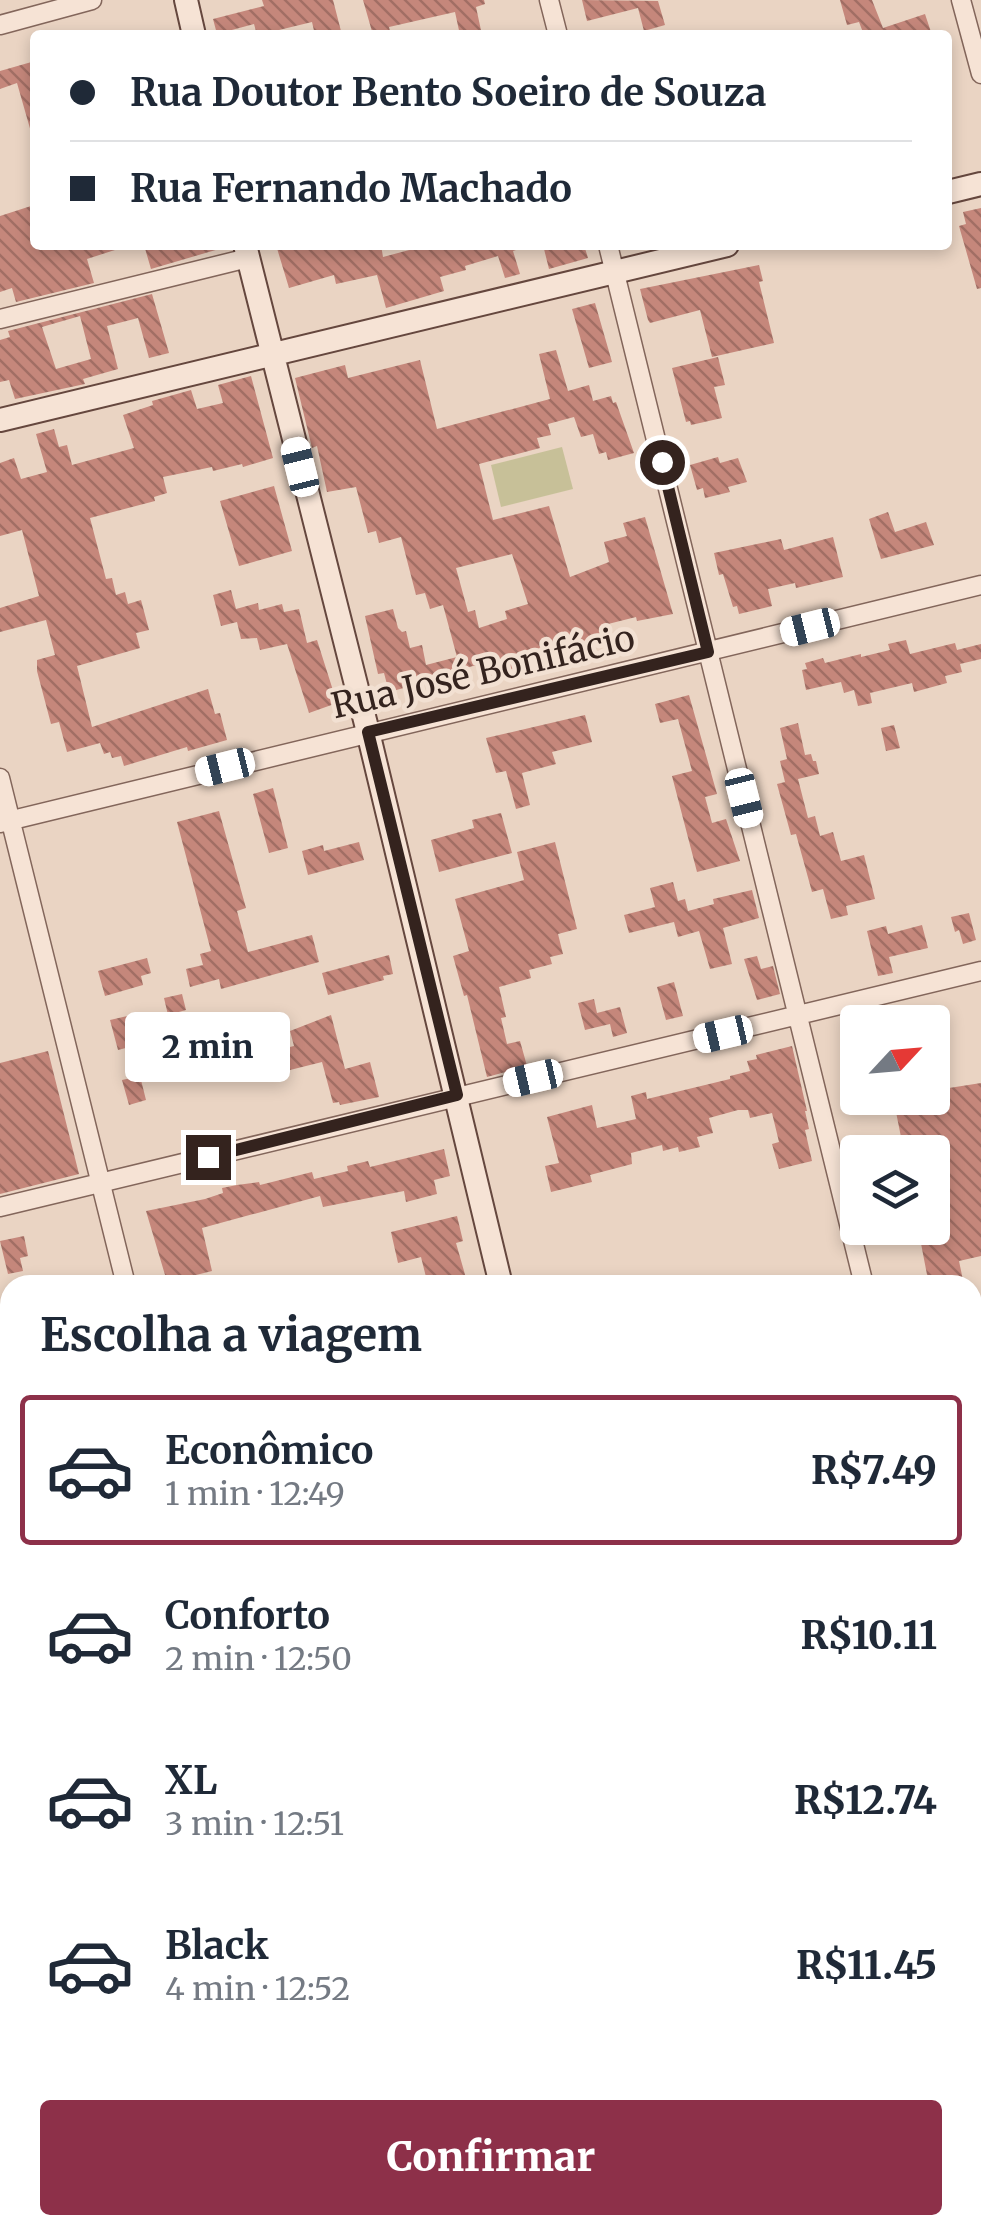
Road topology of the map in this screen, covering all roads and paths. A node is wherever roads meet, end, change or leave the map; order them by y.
1 (92, 0) edge
2 (186, 0) edge
3 (550, 0) edge
4 (960, 0) edge
5 (0, 25) edge
6 (193, 30) edge
7 (557, 30) edge
8 (981, 74) edge
9 (981, 184) edge
10 (952, 191) edge
11 (609, 250) edge
12 (705, 250) edge
13 (246, 252) edge
14 (615, 272) junction
15 (0, 319) edge
16 (271, 353) junction
17 (0, 420) edge
18 (981, 585) edge
19 (708, 652) junction
20 (368, 732) junction
21 (0, 778) edge
22 (6, 822) edge
23 (981, 971) edge
24 (798, 1017) junction
25 (457, 1095) junction
26 (102, 1183) junction
27 (0, 1207) edge
28 (124, 1275) edge
29 (500, 1275) edge
30 (862, 1275) edge

1 - 5 street
2 - 6 main road
3 - 7 street
4 - 8 street
9 - 10 main road
11 - 14 street
12 - 14 main road
13 - 15 street
13 - 16 main road
14 - 16 main road
14 - 19 street
16 - 17 main road
16 - 20 main road
18 - 19 street, Rua José Bonifácio
19 - 20 street, Rua José Bonifácio
19 - 24 street
20 - 22 street, Rua José Bonifácio
20 - 25 main road
21 - 22 street
22 - 26 street
23 - 24 street
24 - 25 street
24 - 30 street
25 - 26 street
25 - 29 main road
26 - 27 street
26 - 28 street

